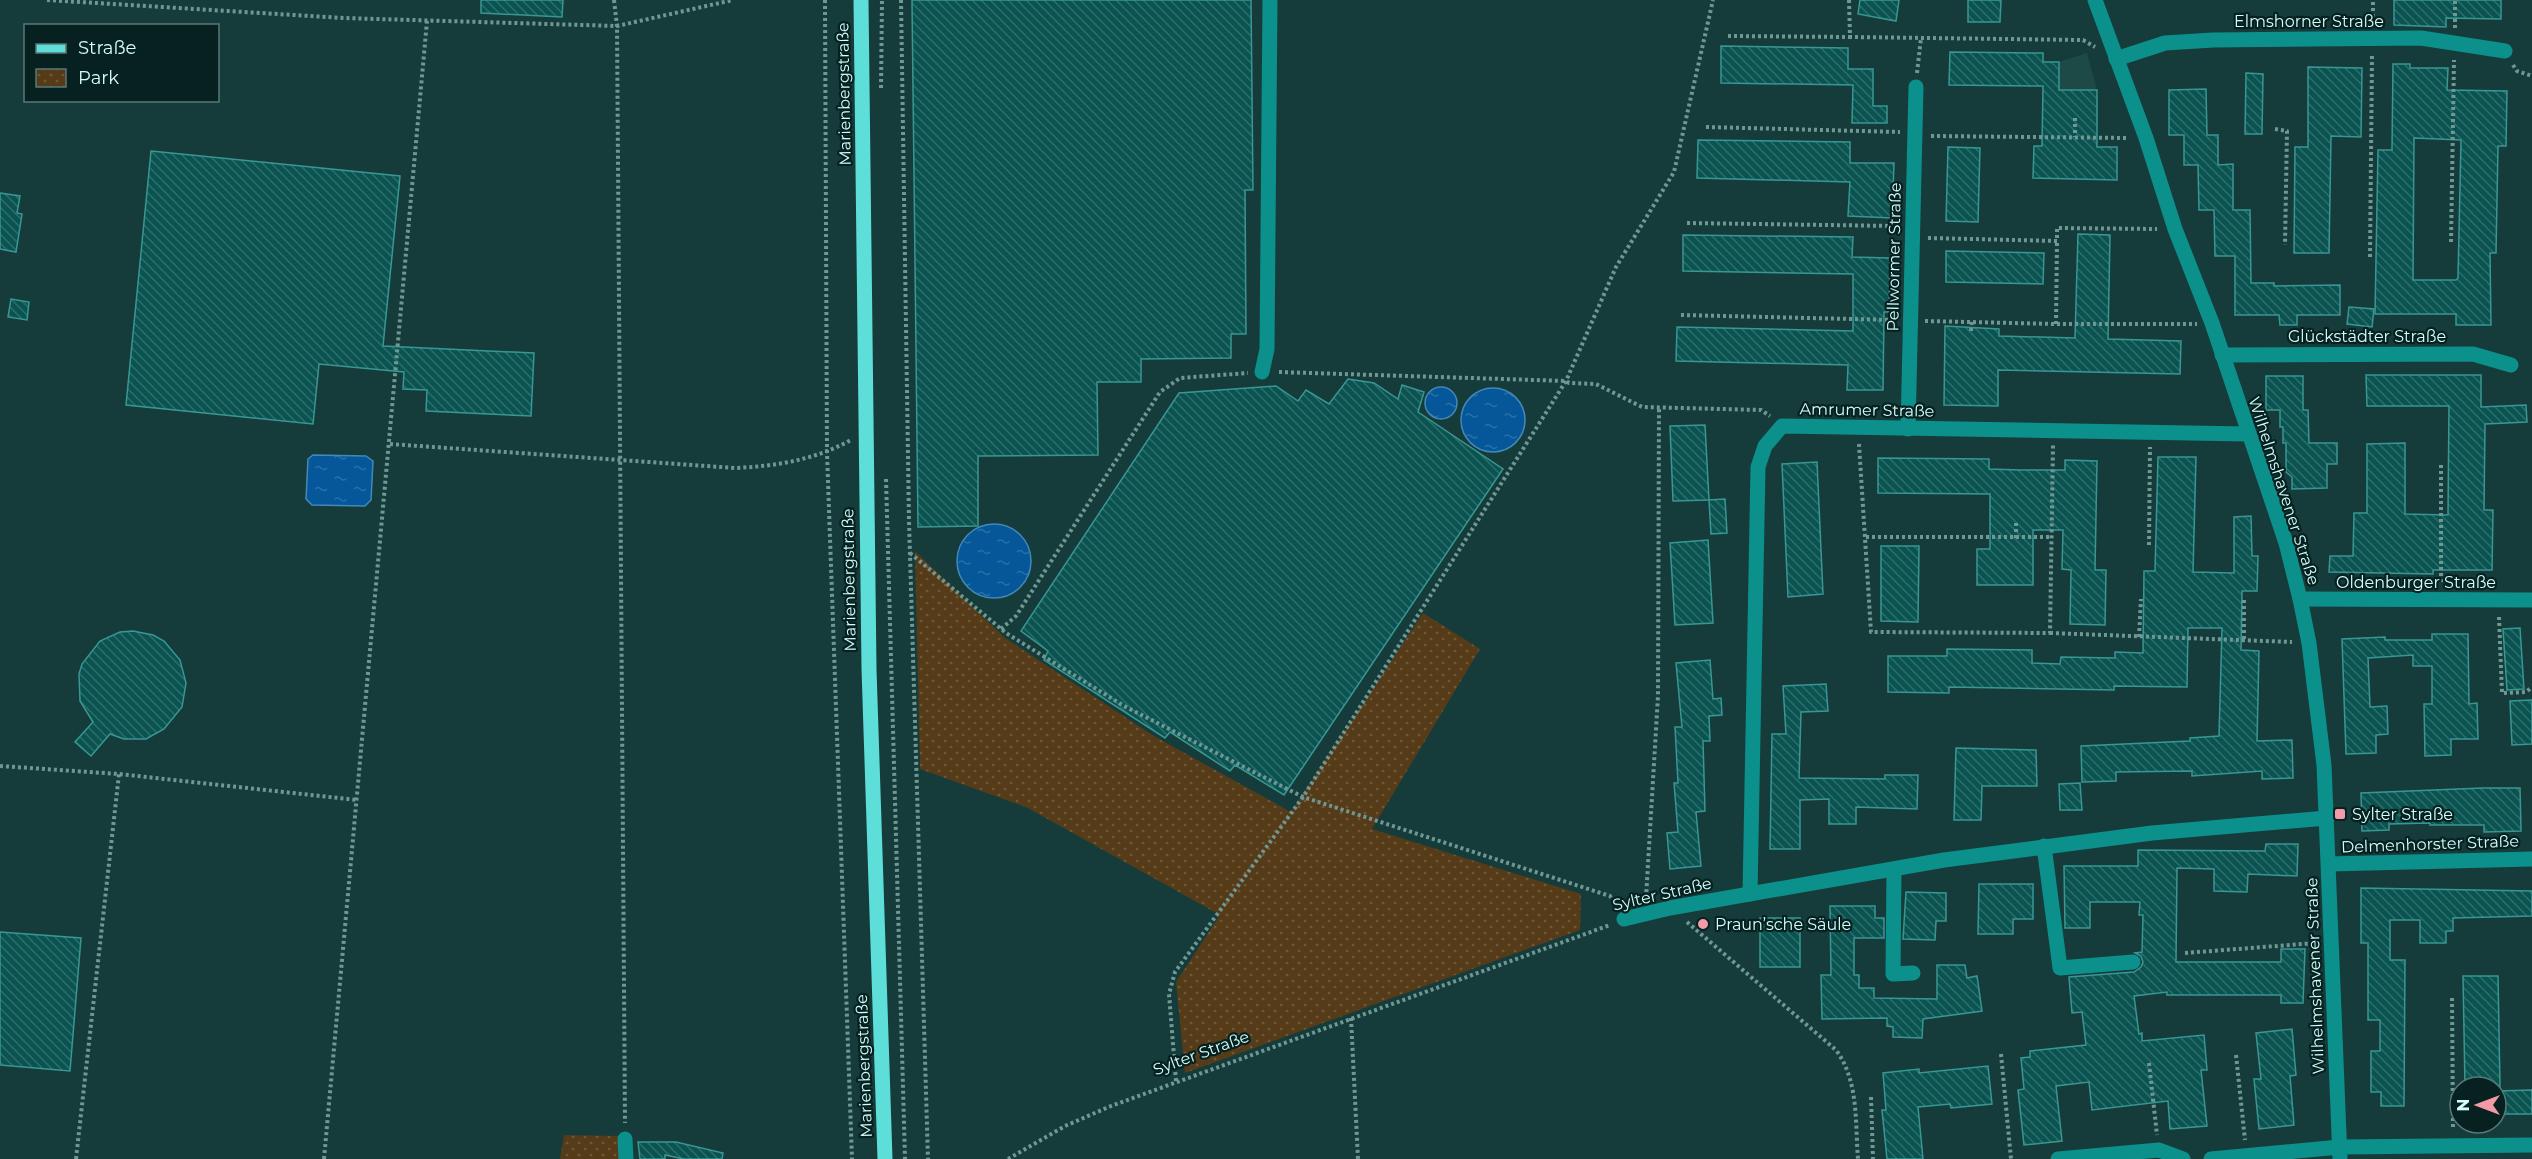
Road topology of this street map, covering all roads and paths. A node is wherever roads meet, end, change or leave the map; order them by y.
1 (47, 0) edge
2 (614, 0) edge
3 (733, 0) edge
4 (825, 0) edge
5 (861, 0) edge
6 (882, 0) edge
7 (901, 0) edge
8 (1270, 0) edge
9 (1713, 0) edge
10 (1849, 0) edge
11 (2095, 0) edge
12 (2373, 0) edge
13 (2455, 0) edge
14 (428, 21) junction
15 (617, 26) junction
16 (1728, 36) dead end
17 (1850, 37) junction
18 (1921, 38) junction
19 (2373, 39) junction
20 (2454, 43) junction
21 (2505, 51) dead end
22 (2116, 59) junction
23 (1916, 87) joint
24 (881, 96) dead end
25 (2075, 118) dead end
26 (1706, 127) dead end
27 (2275, 129) dead end
28 (1915, 135) junction
29 (2075, 137) junction
30 (2146, 138) junction
31 (1687, 223) dead end
32 (2175, 229) junction
33 (1912, 232) junction
34 (2057, 241) junction
35 (2451, 242) dead end
36 (2284, 245) dead end
37 (2370, 257) dead end
38 (1682, 315) dead end
39 (1910, 321) junction
40 (1972, 321) junction
41 (2212, 323) junction
42 (2055, 324) junction
43 (1971, 332) dead end
44 (2222, 355) junction
45 (2511, 365) dead end
46 (1262, 372) junction
47 (1566, 381) junction
48 (1659, 407) junction
49 (1782, 426) junction
50 (1858, 428) junction
51 (1908, 429) junction
52 (2054, 431) junction
53 (2150, 432) junction
54 (865, 433) junction
55 (2247, 434) junction
56 (390, 444) junction
57 (827, 453) junction
58 (620, 458) junction
59 (2440, 465) dead end
60 (886, 467) dead end
61 (2016, 524) dead end
62 (1866, 537) junction
63 (2050, 537) junction
64 (2016, 538) junction
65 (2150, 545) dead end
66 (910, 553) junction
67 (2141, 599) dead end
68 (2300, 599) junction
69 (2244, 600) dead end
70 (2498, 600) junction
71 (2532, 600) edge
72 (2442, 601) junction
73 (1001, 629) junction
74 (2050, 633) junction
75 (2139, 638) junction
76 (2244, 639) junction
77 (2309, 643) junction
78 (2532, 687) edge
79 (0, 766) edge
80 (120, 774) junction
81 (1303, 797) junction
82 (358, 801) junction
83 (2327, 818) junction
84 (2044, 846) junction
85 (2532, 859) edge
86 (2329, 864) junction
87 (1894, 869) junction
88 (1750, 894) junction
89 (1670, 908) junction
90 (1652, 914) junction
91 (1624, 919) junction
92 (2331, 942) junction
93 (2185, 953) dead end
94 (2133, 962) dead end
95 (1913, 973) dead end
96 (2452, 998) dead end
97 (1351, 1018) junction
98 (2001, 1054) dead end
99 (2236, 1055) dead end
100 (2150, 1063) dead end
101 (1176, 1081) junction
102 (1871, 1097) dead end
103 (625, 1139) joint
104 (2532, 1145) edge
105 (2453, 1146) junction
106 (2159, 1150) junction
107 (2492, 1152) edge
108 (2340, 1153) edge
109 (2247, 1156) junction
110 (76, 1159) edge
111 (324, 1159) edge
112 (626, 1159) edge
113 (852, 1159) edge
114 (885, 1159) edge
115 (905, 1159) edge
116 (928, 1159) edge
117 (1008, 1159) edge
118 (1358, 1159) edge
119 (1858, 1159) edge
120 (1873, 1159) edge
121 (2011, 1159) edge
122 (2058, 1159) edge
123 (2182, 1159) edge
124 (2211, 1159) edge

1 - 14 path
2 - 15 path
3 - 15 path
4 - 57 path
5 - 54 main road, Marienbergstraße
6 - 24 path
7 - 66 path
8 - 46 street
9 - 47 path
10 - 17 path
11 - 22 street, Wilhelmshavener Straße
12 - 19 path
13 - 20 path
14 - 15 path
14 - 56 path
15 - 58 path
16 - 17 path
17 - 18 path
18 - 22 path
18 - 23 path
19 - 20 street, Elmshorner Straße
19 - 22 street, Elmshorner Straße
19 - 37 path
20 - 21 street, Elmshorner Straße
20 - 35 path
22 - 30 street, Wilhelmshavener Straße
23 - 28 street, Pellwormer Straße
25 - 29 path
26 - 28 path
27 - 36 path
28 - 29 path
28 - 33 street, Pellwormer Straße
29 - 30 path
30 - 32 street, Wilhelmshavener Straße
31 - 33 path
32 - 34 path
32 - 41 street, Wilhelmshavener Straße
33 - 34 path
33 - 39 street, Pellwormer Straße
34 - 42 path
38 - 39 path
39 - 40 path
39 - 51 street, Pellwormer Straße
40 - 42 path
40 - 43 path
41 - 42 path
41 - 44 street, Wilhelmshavener Straße
44 - 45 street, Glückstädter Straße
44 - 55 street, Wilhelmshavener Straße
46 - 47 path
46 - 73 path
47 - 48 path
47 - 81 path
48 - 49 path
48 - 90 path
49 - 50 street, Amrumer Straße
49 - 88 street, Amrumer Straße
50 - 51 street, Amrumer Straße
50 - 62 path
51 - 52 street, Amrumer Straße
52 - 53 street, Amrumer Straße
52 - 63 path
53 - 55 street, Amrumer Straße
53 - 65 path
54 - 57 path
54 - 114 main road, Marienbergstraße
55 - 68 street, Wilhelmshavener Straße
56 - 58 path
56 - 82 path
57 - 58 path
57 - 113 path
58 - 103 path
59 - 72 path
60 - 115 path
61 - 64 path
62 - 64 path
62 - 74 path
63 - 64 path
63 - 74 path
66 - 73 path
66 - 116 path
67 - 75 path
68 - 72 street, Oldenburger Straße
68 - 77 street, Wilhelmshavener Straße
69 - 76 path
70 - 71 street, Oldenburger Straße
70 - 72 street, Oldenburger Straße
70 - 78 path
73 - 81 path
74 - 75 path
75 - 76 path
76 - 77 path
77 - 83 street, Wilhelmshavener Straße
79 - 80 path
80 - 82 path
80 - 110 path
81 - 91 path
81 - 101 path
82 - 111 path
83 - 84 street, Sylter Straße
83 - 86 street, Wilhelmshavener Straße
84 - 87 street, Sylter Straße
84 - 94 street
85 - 86 street, Delmenhorster Straße
86 - 92 street, Wilhelmshavener Straße
87 - 88 street, Sylter Straße
87 - 95 street
88 - 89 street, Sylter Straße
89 - 90 street, Sylter Straße
89 - 119 path
90 - 91 street, Sylter Straße
91 - 97 path, Sylter Straße
92 - 93 path
92 - 108 street, Wilhelmshavener Straße
96 - 105 path
97 - 101 path, Sylter Straße
97 - 118 path
98 - 121 path
99 - 109 path
100 - 106 path
101 - 117 path, Sylter Straße
102 - 120 path
103 - 112 street
104 - 107 street
105 - 107 street
105 - 108 street
106 - 122 street
106 - 123 street
108 - 109 street
109 - 124 street

